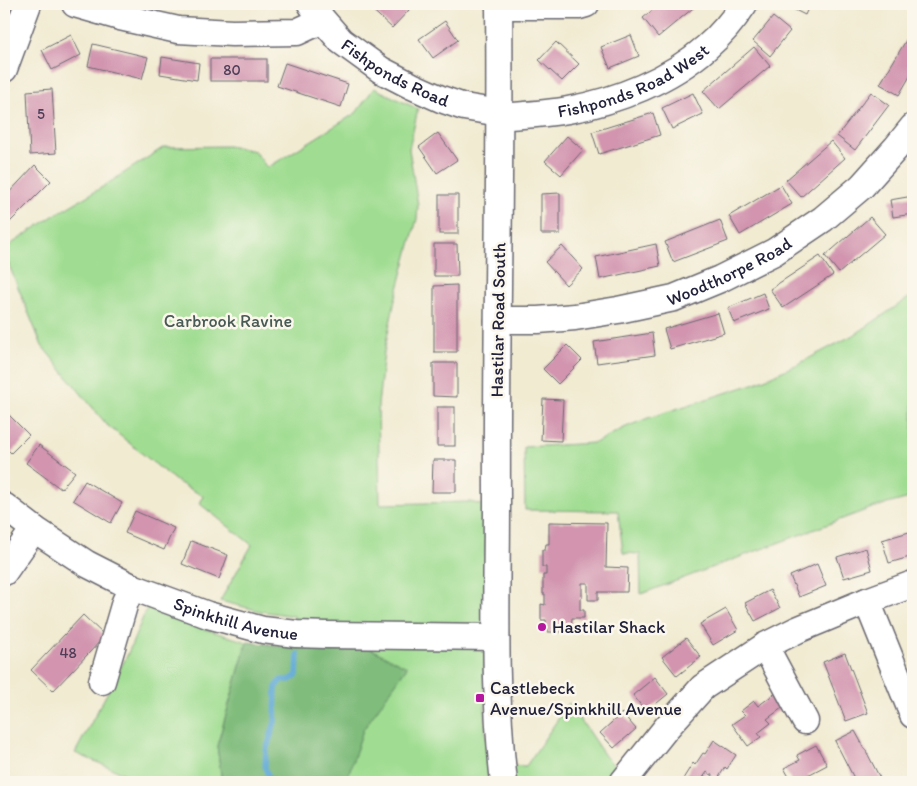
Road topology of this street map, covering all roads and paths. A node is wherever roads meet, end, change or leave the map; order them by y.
1 (28, 4) edge
2 (75, 4) edge
3 (586, 4) edge
4 (744, 4) edge
5 (499, 5) edge
6 (316, 11) edge
7 (4, 69) edge
8 (500, 114) junction
9 (913, 127) edge
10 (905, 154) edge
11 (498, 320) junction
12 (4, 506) edge
13 (34, 529) junction
14 (4, 572) edge
15 (913, 584) edge
16 (132, 587) junction
17 (867, 602) junction
18 (496, 637) junction
19 (765, 646) junction
20 (102, 681) dead end
21 (913, 715) edge
22 (805, 721) dead end
23 (636, 778) edge
24 (504, 782) edge

1 - 7 street
2 - 6 street
3 - 5 street
4 - 8 street, Fishponds Road West
5 - 8 street, Hastilar Road South
6 - 8 street, Fishponds Road
8 - 11 street, Hastilar Road South
9 - 10 street, Woodthorpe Road
10 - 11 street, Woodthorpe Road
11 - 18 street, Hastilar Road South
12 - 13 street, Spinkhill Avenue
13 - 14 street
13 - 16 street, Spinkhill Avenue
15 - 17 street
16 - 18 street, Spinkhill Avenue
16 - 20 street
17 - 19 street
17 - 21 street
18 - 24 street, Hastilar Road South
19 - 22 street
19 - 23 street

